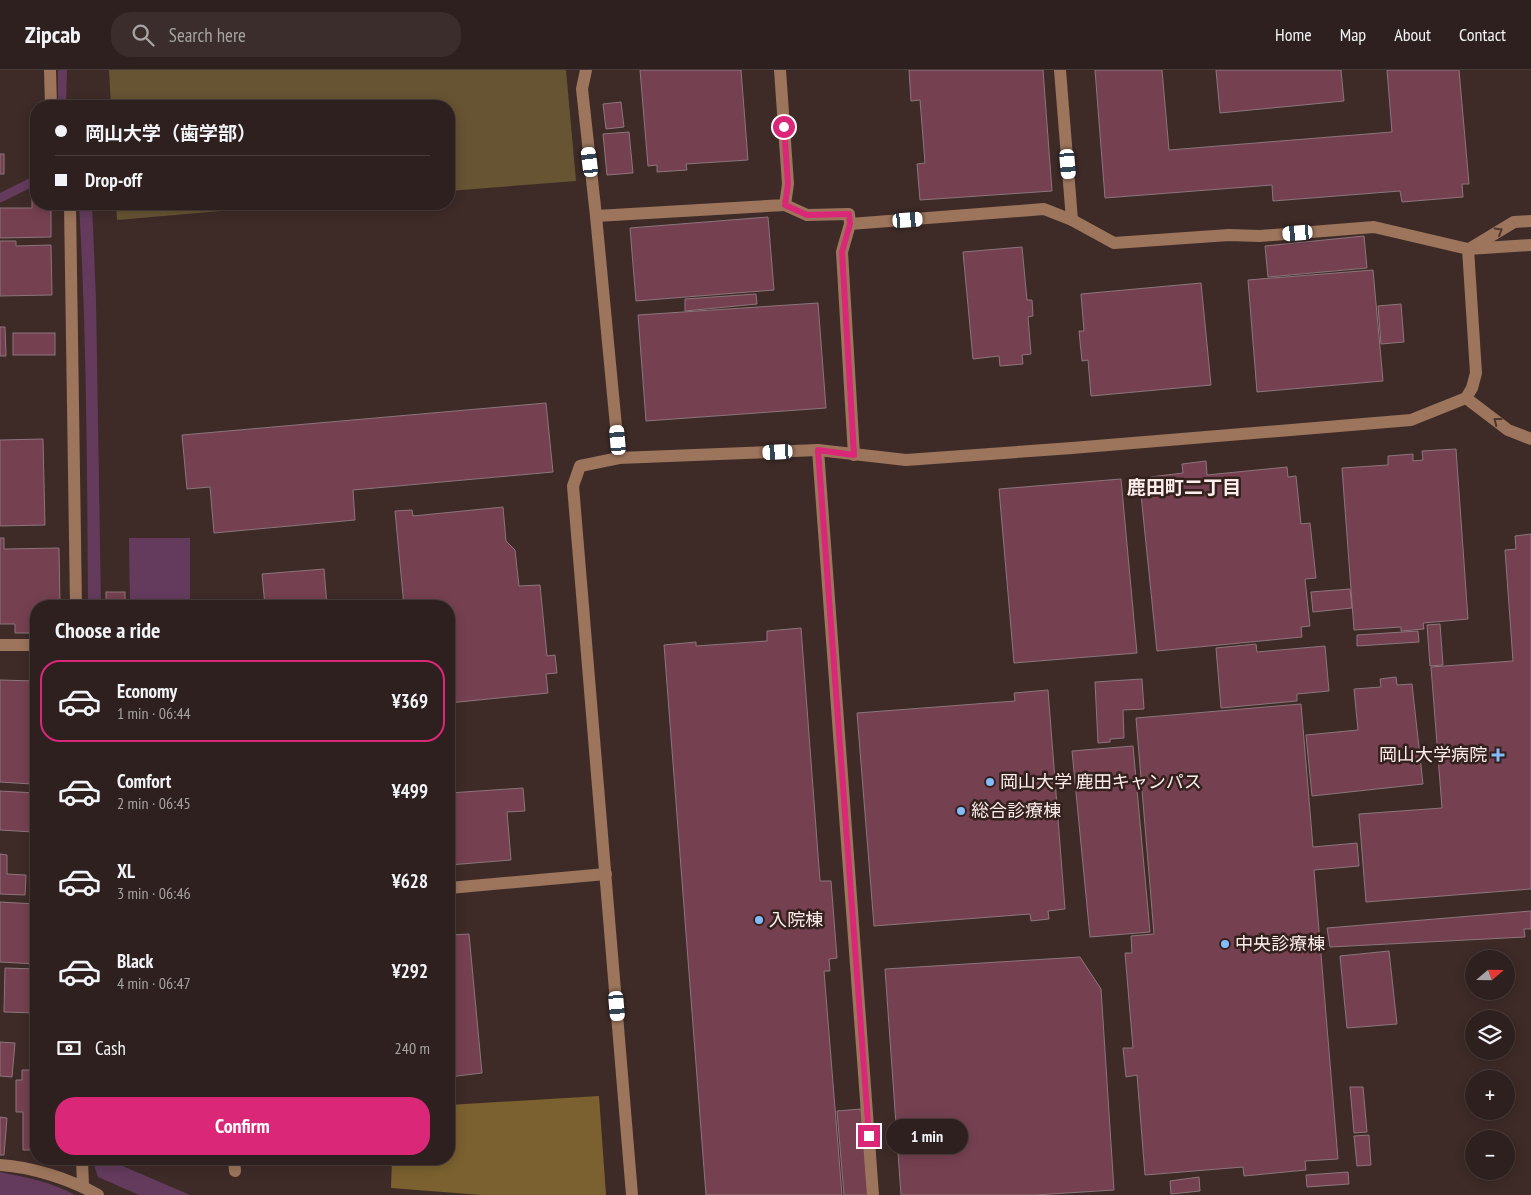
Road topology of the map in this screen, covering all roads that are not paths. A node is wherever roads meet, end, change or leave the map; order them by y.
1 (50, 70) edge
2 (586, 70) edge
3 (780, 70) edge
4 (1060, 70) edge
5 (51, 100) edge
6 (785, 205) junction
7 (70, 210) edge
8 (596, 216) junction
9 (1072, 220) junction
10 (1531, 221) edge
11 (850, 224) junction
12 (1531, 245) edge
13 (1468, 249) junction
14 (1466, 398) junction
15 (1531, 439) edge
16 (818, 450) junction
17 (854, 455) junction
18 (619, 458) junction
19 (76, 600) edge
20 (0, 645) edge
21 (30, 645) edge
22 (606, 874) junction
23 (455, 887) edge
24 (0, 1164) edge
25 (82, 1165) edge
26 (83, 1186) junction
27 (98, 1195) edge
28 (632, 1195) edge
29 (874, 1195) edge

1 - 5 street
2 - 8 street
3 - 6 street
4 - 9 street
6 - 8 street
6 - 11 street
7 - 19 street
8 - 18 street
9 - 11 street
9 - 13 street
13 -> 10 street
11 - 17 street
12 - 13 street
13 - 14 street
15 -> 14 street
14 - 17 street
16 - 17 street
16 - 18 street
16 - 29 street
18 - 22 street
20 - 21 street
22 - 23 street
22 - 28 street
24 - 26 street
25 - 26 street
26 - 27 street

